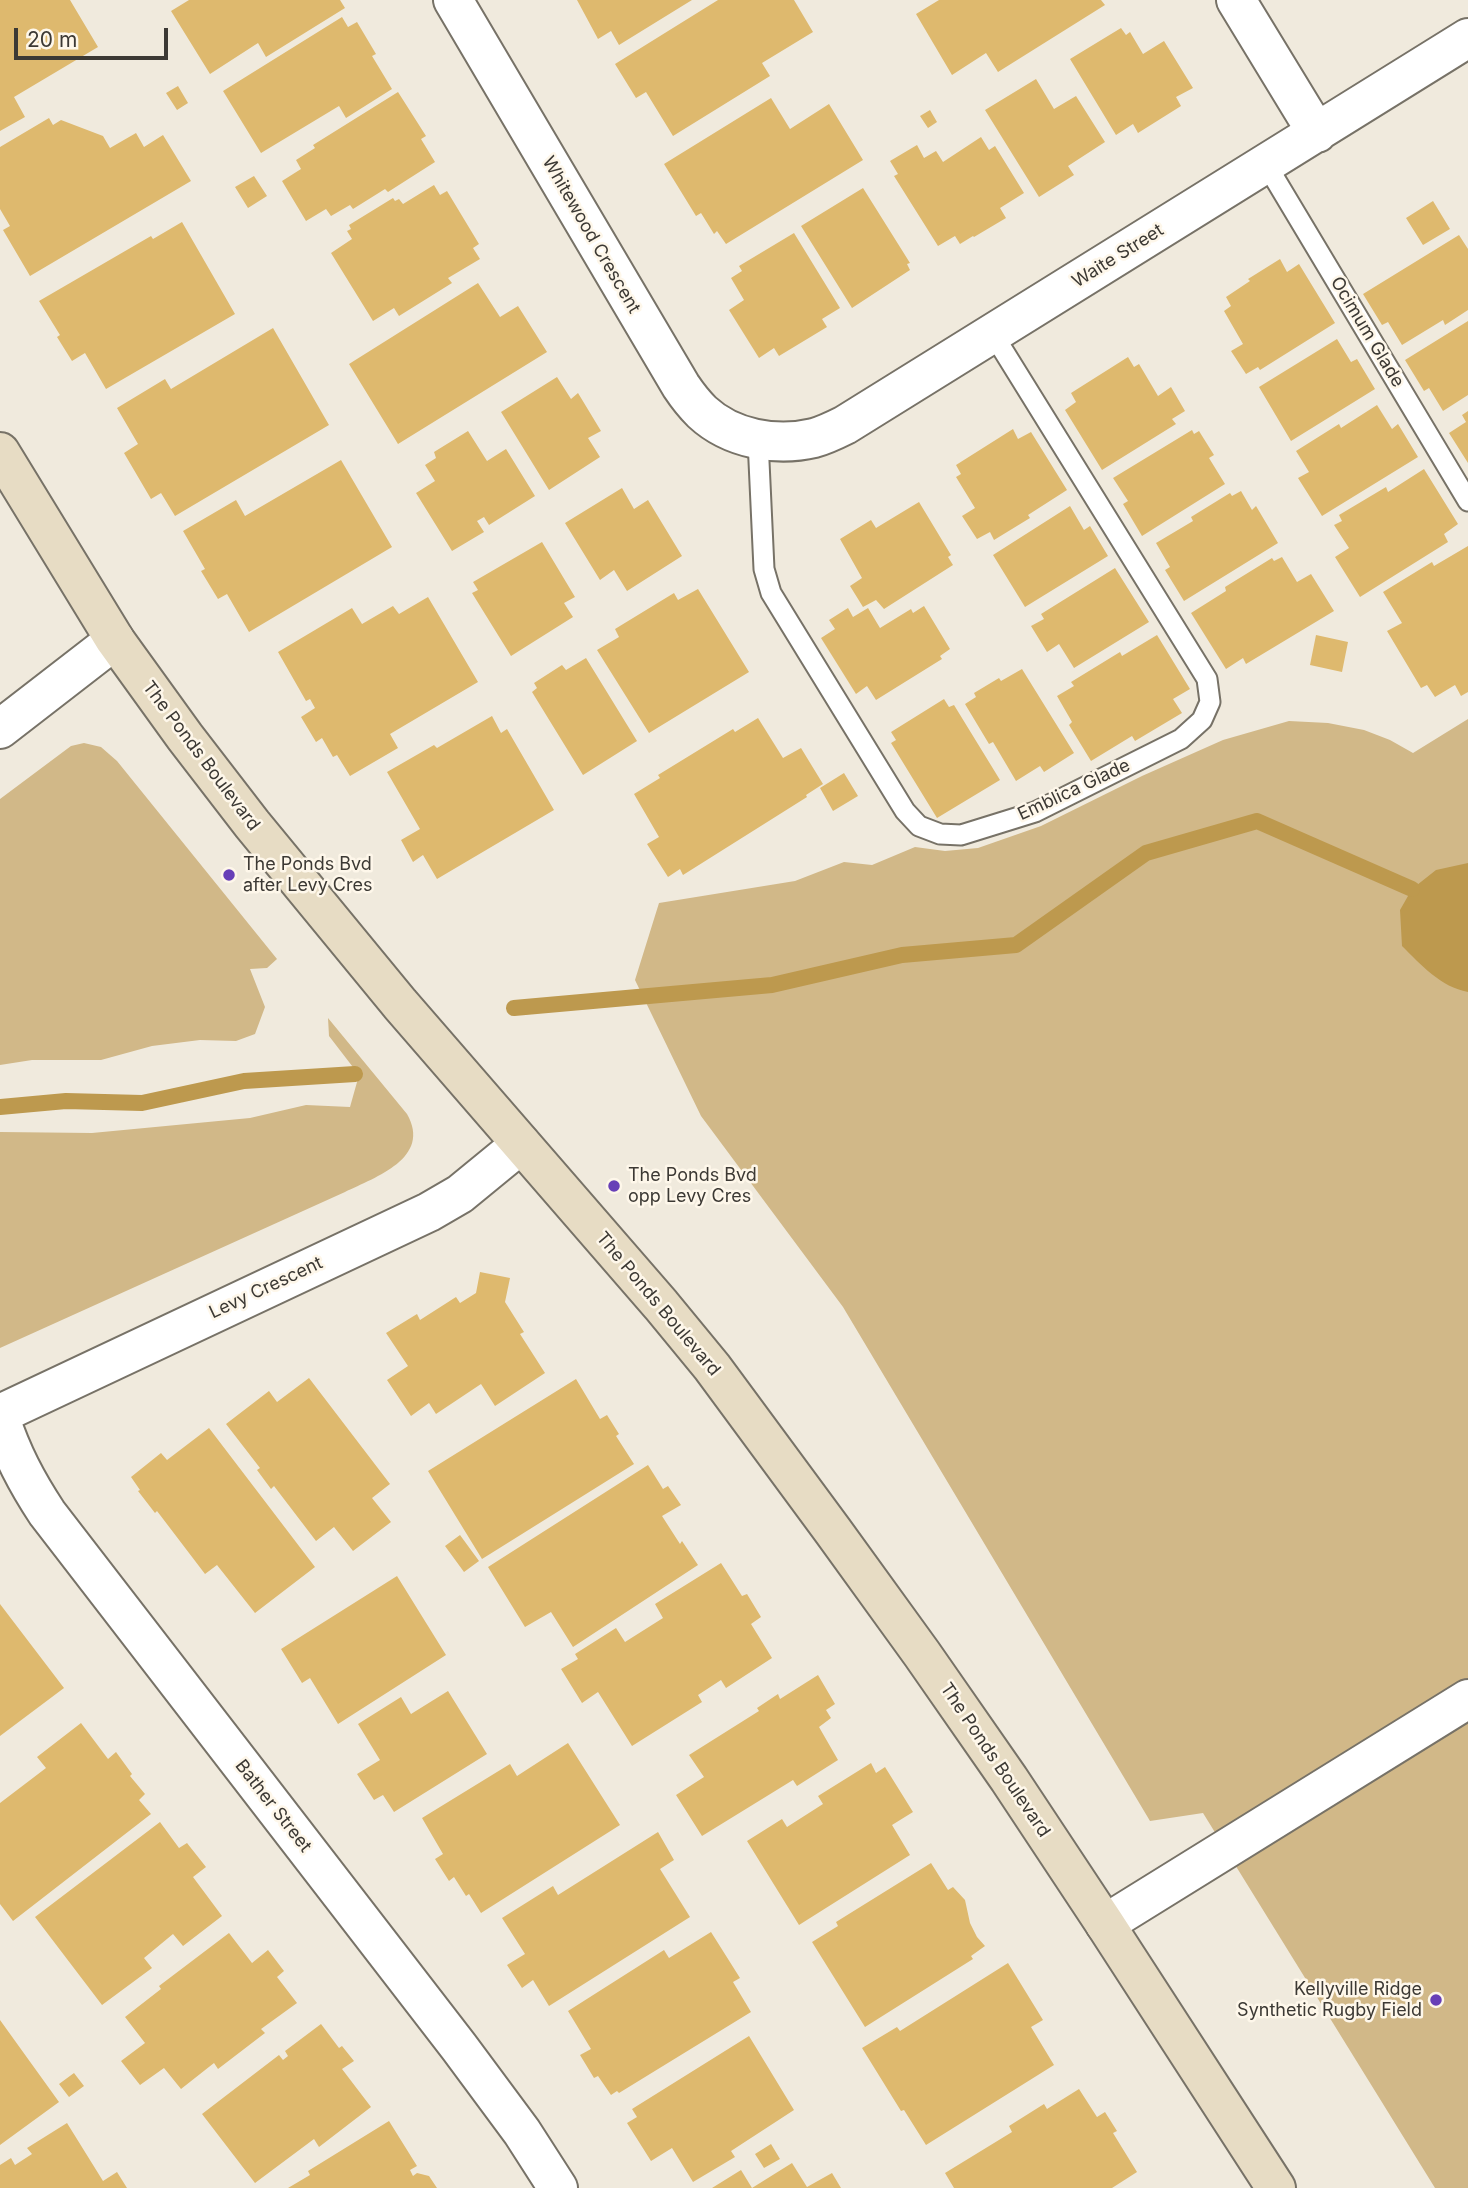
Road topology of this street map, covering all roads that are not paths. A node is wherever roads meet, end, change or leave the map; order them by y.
1 (453, 0) edge
2 (1236, 0) edge
3 (1468, 38) edge
4 (1317, 133) junction
5 (1266, 164) junction
6 (993, 334) junction
7 (758, 440) junction
8 (0, 452) edge
9 (1468, 501) edge
10 (115, 640) junction
11 (0, 729) edge
12 (521, 1144) junction
13 (0, 1416) edge
14 (1468, 1699) edge
15 (1105, 1924) junction
16 (558, 2188) edge
17 (1276, 2188) edge

1 - 7 street, Whitewood Crescent
2 - 4 street
3 - 4 street, Waite Street
4 - 5 street, Waite Street
5 - 6 street, Waite Street
5 - 9 lane, Ocimum Glade
6 - 7 street, Waite Street
6 - 7 lane, Emblica Glade
8 - 10 street, The Ponds Boulevard
10 - 11 street
10 - 12 street, The Ponds Boulevard
12 - 13 street, Levy Crescent
12 - 15 street, The Ponds Boulevard
13 - 16 street, Bather Street
14 - 15 street
15 - 17 street, The Ponds Boulevard

